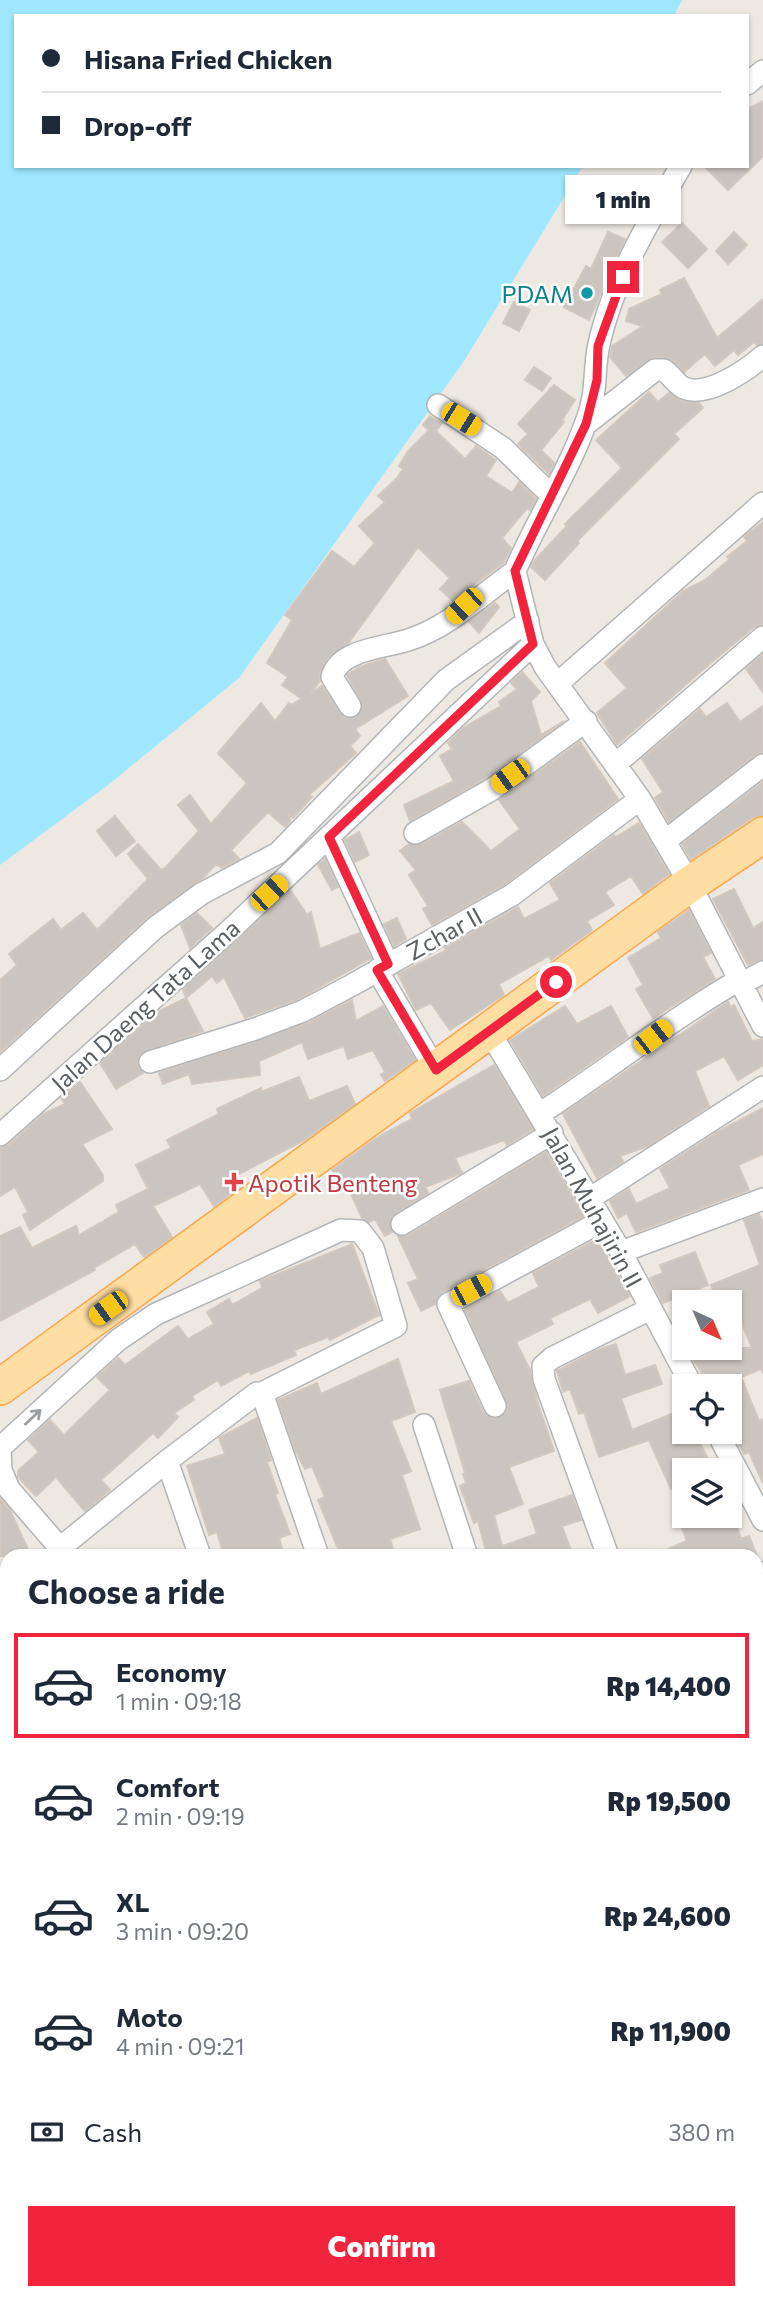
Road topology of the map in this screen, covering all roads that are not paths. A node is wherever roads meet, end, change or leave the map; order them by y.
1 (763, 71) edge
2 (749, 82) edge
3 (680, 168) edge
4 (763, 356) edge
5 (438, 405) dead end
6 (586, 424) junction
7 (551, 495) junction
8 (763, 503) edge
9 (515, 571) junction
10 (528, 621) junction
11 (763, 637) edge
12 (533, 644) junction
13 (557, 684) junction
14 (350, 706) dead end
15 (586, 722) junction
16 (617, 763) junction
17 (763, 765) edge
18 (640, 799) junction
19 (415, 833) dead end
20 (763, 835) edge
21 (329, 837) junction
22 (665, 841) junction
23 (690, 884) junction
24 (383, 967) junction
25 (763, 972) edge
26 (740, 982) junction
27 (763, 1026) edge
28 (489, 1031) junction
29 (150, 1062) dead end
30 (0, 1070) edge
31 (436, 1070) junction
32 (763, 1087) edge
33 (541, 1113) junction
34 (552, 1133) junction
35 (0, 1135) edge
36 (589, 1199) junction
37 (763, 1199) edge
38 (602, 1221) junction
39 (402, 1224) dead end
40 (621, 1252) junction
41 (650, 1309) junction
42 (118, 1320) junction
43 (685, 1374) edge
44 (0, 1387) edge
45 (260, 1394) junction
46 (495, 1406) dead end
47 (424, 1425) dead end
48 (725, 1444) edge
49 (167, 1461) junction
50 (757, 1493) edge
51 (763, 1520) edge
52 (60, 1549) edge
53 (66, 1549) edge
54 (198, 1549) edge
55 (316, 1549) edge
56 (465, 1549) edge
57 (605, 1549) edge

1 - 2 street
3 - 6 street
4 - 6 street
5 - 7 street
6 - 7 street
7 - 9 street
8 - 13 street
9 - 10 street
9 - 14 street
10 - 12 street
10 - 30 street
11 - 16 street
12 - 13 street
12 - 21 street, Jalan Daeng Tata Lama
13 - 15 street
15 - 16 street
15 - 19 street
16 - 18 street
17 - 22 street
18 - 22 street
18 - 24 street, Zchar II
20 - 23 main road
21 - 24 street
21 - 35 street, Jalan Daeng Tata Lama
22 - 23 street
23 - 26 street
23 - 28 main road
24 - 29 street, Zchar II
24 - 31 street
25 - 26 street
26 - 27 street
26 - 33 street
28 - 31 main road
28 - 33 street, Jalan Muhajirin II
31 - 42 main road
32 - 36 street
33 - 34 street, Jalan Muhajirin II
34 - 36 street, Jalan Muhajirin II
34 - 39 street
36 - 38 street, Jalan Muhajirin II
37 - 40 street
38 - 40 street, Jalan Muhajirin II
38 - 46 street
40 - 41 street, Jalan Muhajirin II
41 - 43 street, Jalan Muhajirin II
41 - 57 street
42 - 44 main road
42 - 45 street
52 -> 42 street
45 - 49 street
45 - 55 street
47 - 56 street
48 - 50 street
49 - 53 street
49 - 54 street
50 - 51 street

